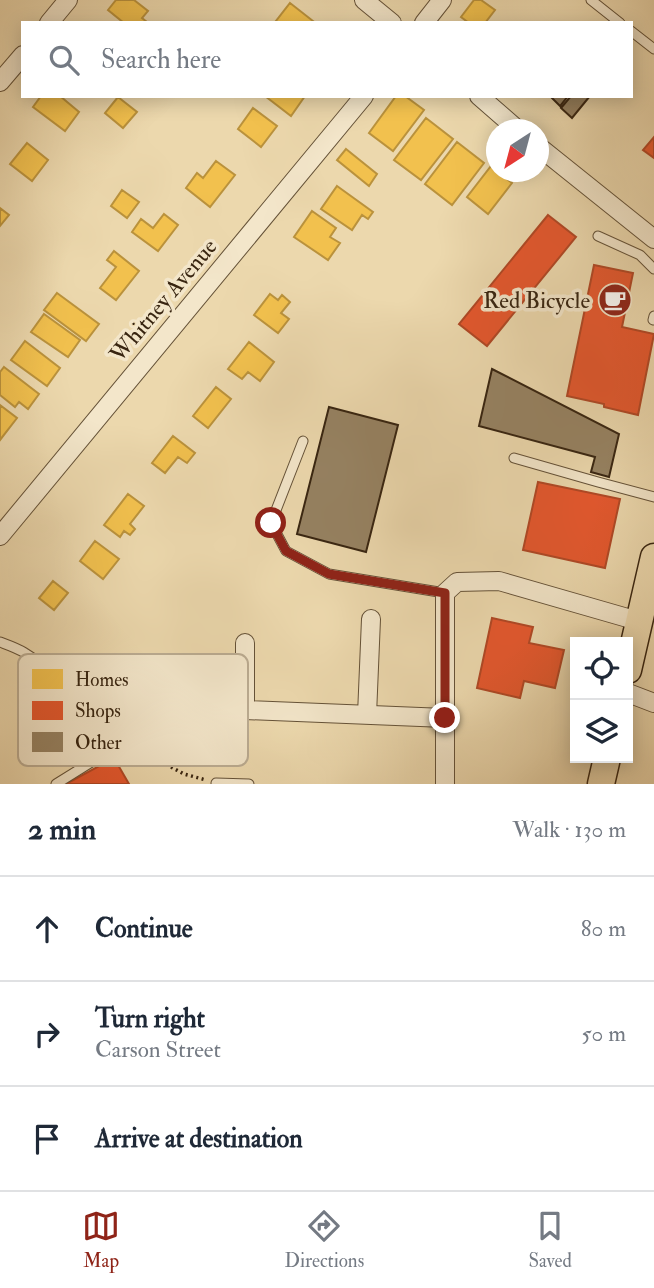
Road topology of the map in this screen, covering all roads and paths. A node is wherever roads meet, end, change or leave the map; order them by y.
1 (68, 0) edge
2 (364, 0) edge
3 (443, 0) edge
4 (591, 0) edge
5 (52, 21) edge
6 (390, 21) edge
7 (426, 21) edge
8 (618, 21) edge
9 (633, 33) edge
10 (654, 49) edge
11 (21, 57) edge
12 (0, 82) edge
13 (361, 98) edge
14 (481, 98) edge
15 (505, 119) edge
16 (549, 155) edge
17 (598, 236) dead end
18 (654, 239) edge
19 (654, 269) edge
20 (303, 441) dead end
21 (514, 458) dead end
22 (654, 496) edge
23 (0, 536) edge
24 (654, 557) edge
25 (451, 587) junction
26 (371, 619) dead end
27 (638, 621) junction
28 (0, 642) edge
29 (245, 643) dead end
30 (633, 646) edge
31 (27, 654) edge
32 (245, 654) edge
33 (633, 695) edge
34 (654, 703) edge
35 (248, 710) edge
36 (367, 715) junction
37 (445, 718) junction
38 (606, 763) edge
39 (85, 766) edge
40 (169, 766) edge
41 (216, 783) edge
42 (56, 784) edge
43 (249, 784) edge
44 (445, 784) edge
45 (601, 784) edge

1 - 5 street
2 - 6 street
3 - 7 street
4 - 8 lane
9 - 10 lane
11 - 12 street
13 - 23 street, Whitney Avenue
14 - 15 street
16 - 18 street
17 - 19 lane
20 - 25 lane
21 - 22 lane
24 - 27 main road
25 - 27 street
25 - 37 street
26 - 36 street
27 - 30 main road
28 - 31 lane
29 - 32 street
33 - 34 street
35 - 36 street
36 - 37 street
37 - 44 street
38 - 45 main road
39 - 42 lane
40 - 41 path
41 - 43 lane

